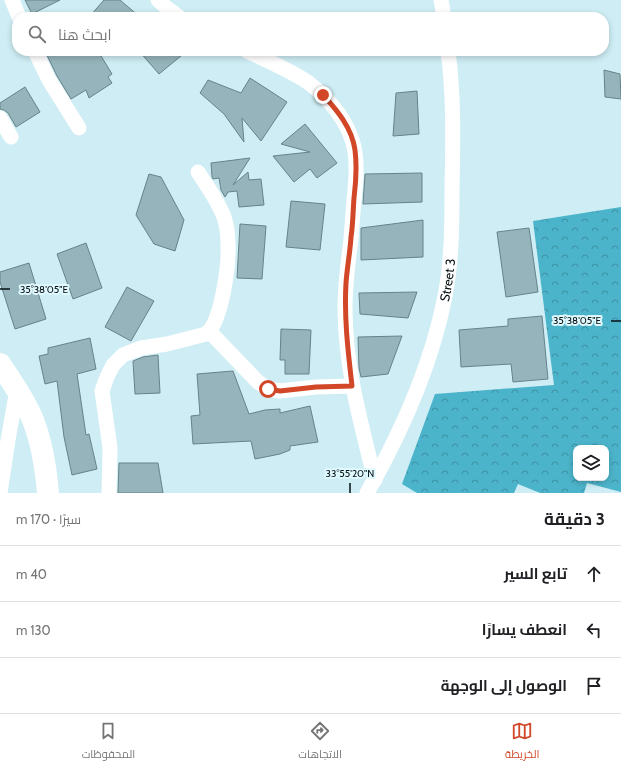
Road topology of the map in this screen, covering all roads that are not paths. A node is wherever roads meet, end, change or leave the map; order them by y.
1 (12, 0) edge
2 (158, 0) edge
3 (441, 0) edge
4 (17, 12) edge
5 (172, 12) edge
6 (443, 12) edge
7 (37, 56) edge
8 (258, 56) edge
9 (448, 56) edge
10 (0, 118) edge
11 (79, 128) dead end
12 (11, 136) dead end
13 (198, 172) dead end
14 (209, 332) junction
15 (0, 364) edge
16 (352, 386) junction
17 (17, 390) junction
18 (371, 487) edge
19 (0, 493) edge
20 (48, 493) edge
21 (109, 493) edge

1 - 4 street
2 - 5 street
3 - 6 street
7 - 11 street
8 - 16 street
9 - 18 street, Street 3
10 - 12 street
13 - 14 street
14 - 16 street
14 - 21 street
15 - 17 highway
16 - 18 street
17 - 19 street
17 - 20 highway

